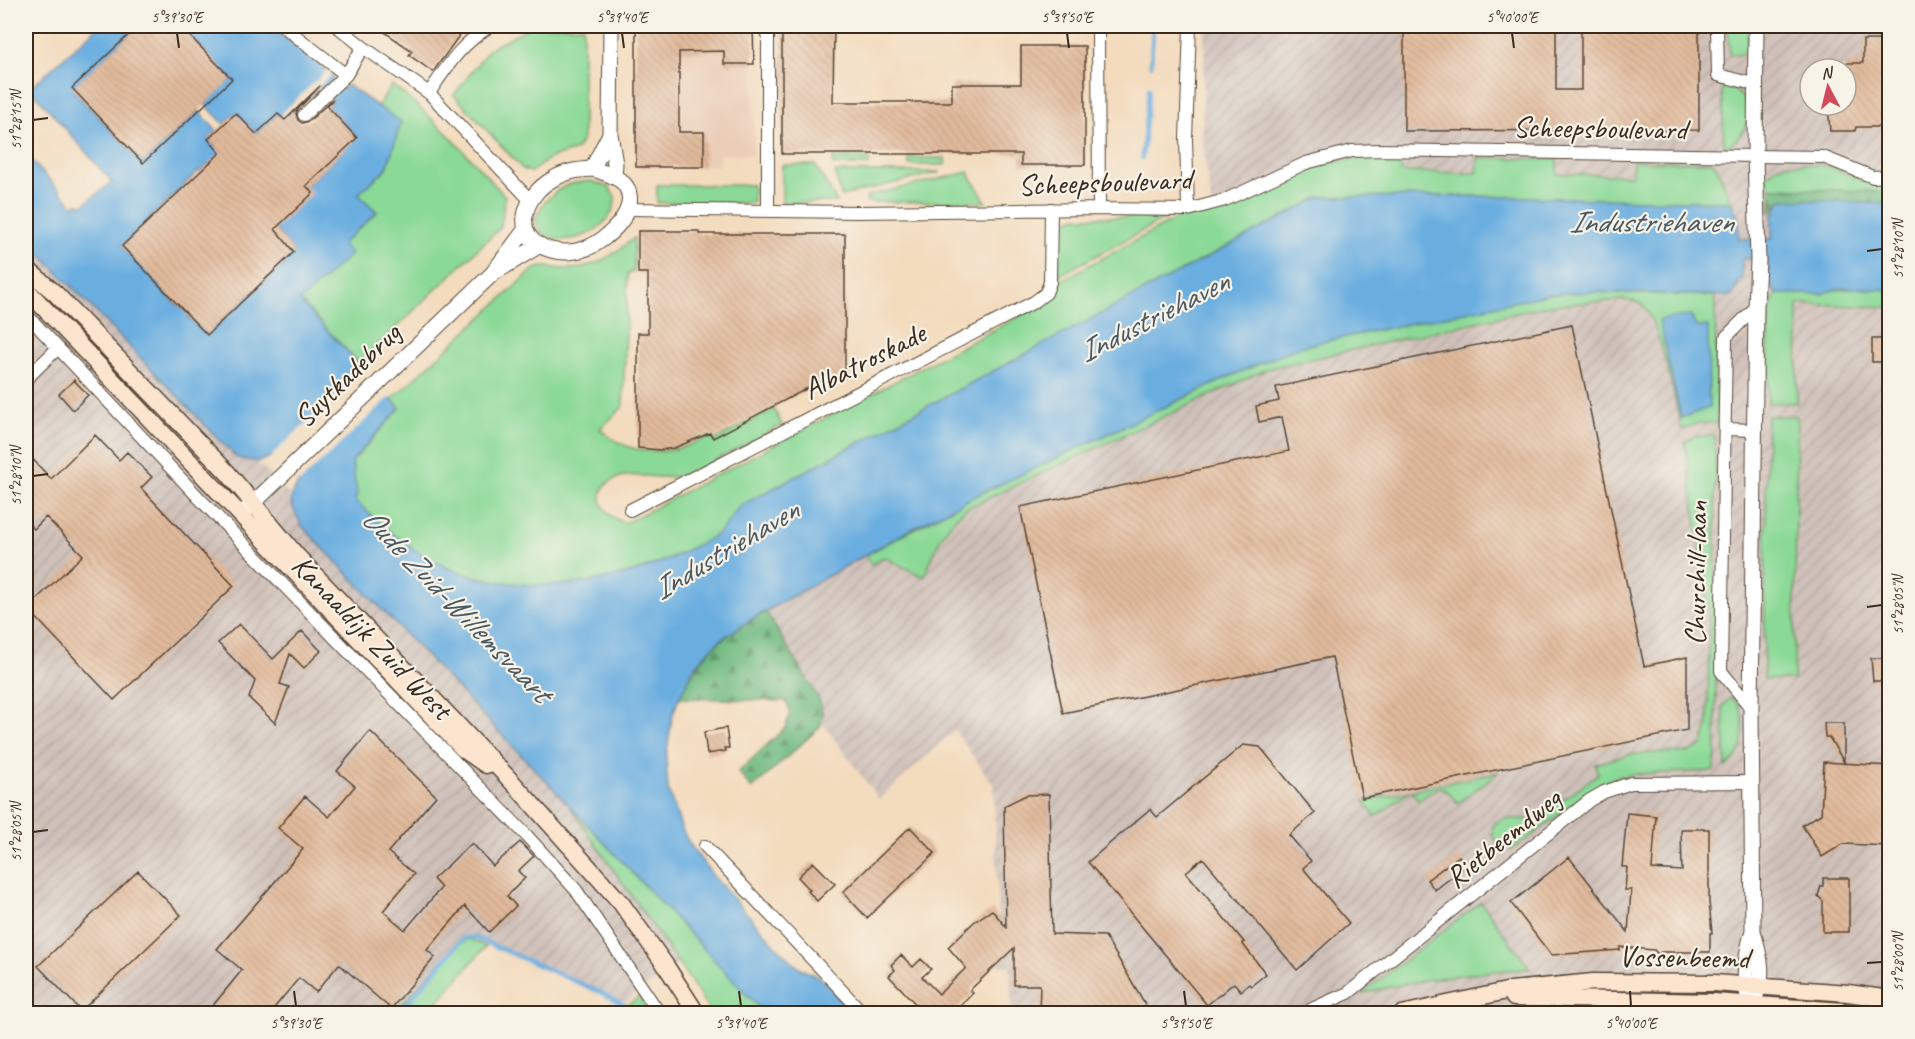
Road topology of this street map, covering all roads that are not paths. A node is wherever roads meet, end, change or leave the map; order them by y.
1 (283, 26) edge
2 (337, 26) edge
3 (490, 26) edge
4 (611, 26) edge
5 (768, 26) edge
6 (1098, 26) edge
7 (1190, 26) edge
8 (1718, 26) edge
9 (1756, 26) edge
10 (363, 47) junction
11 (341, 79) junction
12 (1756, 85) junction
13 (429, 93) junction
14 (304, 115) dead end
15 (610, 134) junction
16 (1755, 155) junction
17 (592, 169) junction
18 (1890, 176) edge
19 (614, 177) junction
20 (530, 200) junction
21 (1099, 208) junction
22 (627, 209) junction
23 (1050, 209) junction
24 (1188, 210) junction
25 (768, 211) junction
26 (525, 230) junction
27 (540, 245) junction
28 (26, 267) edge
29 (492, 274) junction
30 (26, 290) edge
31 (1756, 307) junction
32 (26, 314) edge
33 (58, 348) junction
34 (26, 379) edge
35 (1725, 429) junction
36 (1755, 430) junction
37 (253, 503) junction
38 (630, 510) dead end
39 (240, 515) junction
40 (1751, 708) junction
41 (1751, 782) junction
42 (514, 784) junction
43 (705, 846) dead end
44 (1753, 986) junction
45 (1477, 998) junction
46 (1890, 999) edge
47 (1750, 1005) junction
48 (1312, 1009) dead end
49 (660, 1014) edge
50 (697, 1014) edge
51 (864, 1014) edge
52 (1402, 1014) edge
53 (1889, 1014) edge

1 - 11 street
2 - 10 street
3 - 13 street
4 - 15 street
5 - 25 street
6 - 21 street
7 - 24 street
8 - 12 street
9 - 12 street, Churchill-laan
10 - 11 street
10 - 13 street
11 - 14 street
12 - 16 street, Churchill-laan
13 - 20 street
15 - 17 street
15 - 19 street
16 - 18 street, Scheepsboulevard
16 - 24 street, Scheepsboulevard
16 - 31 street, Churchill-laan
17 - 19 street
17 - 20 street
19 - 22 street
20 - 26 street
21 - 23 street, Scheepsboulevard
21 - 24 street, Scheepsboulevard
22 - 25 street, Scheepsboulevard
22 - 27 street
23 - 25 street, Scheepsboulevard
23 - 38 street, Albatroskade
26 - 27 street
26 - 29 street, Suytkadebrug
27 - 29 street, Suytkadebrug
28 - 37 main road, Kanaaldijk Zuid West
29 - 37 street, Suytkadebrug
30 - 39 main road, Kanaaldijk Zuid West
31 - 35 street, Churchill-laan
31 - 36 street, Churchill-laan
32 - 33 street, Kanaaldijk Zuid West
33 - 34 street
33 - 49 street, Kanaaldijk Zuid West
35 - 36 street
35 - 40 street, Churchill-laan
36 - 40 street, Churchill-laan
37 - 39 street, Suytkadebrug
37 - 42 main road, Kanaaldijk Zuid West
39 - 42 main road, Kanaaldijk Zuid West
40 - 41 street, Churchill-laan
41 - 44 street, Churchill-laan
41 - 48 street, Rietbeemdweg
42 - 50 main road, Kanaaldijk Zuid West
43 - 51 street
44 - 45 main road, Vossenbeemd
44 - 46 main road, Vossenbeemd
44 - 47 street
45 - 47 main road, Vossenbeemd
45 - 52 main road, Vossenbeemd
47 - 53 main road, Vossenbeemd

